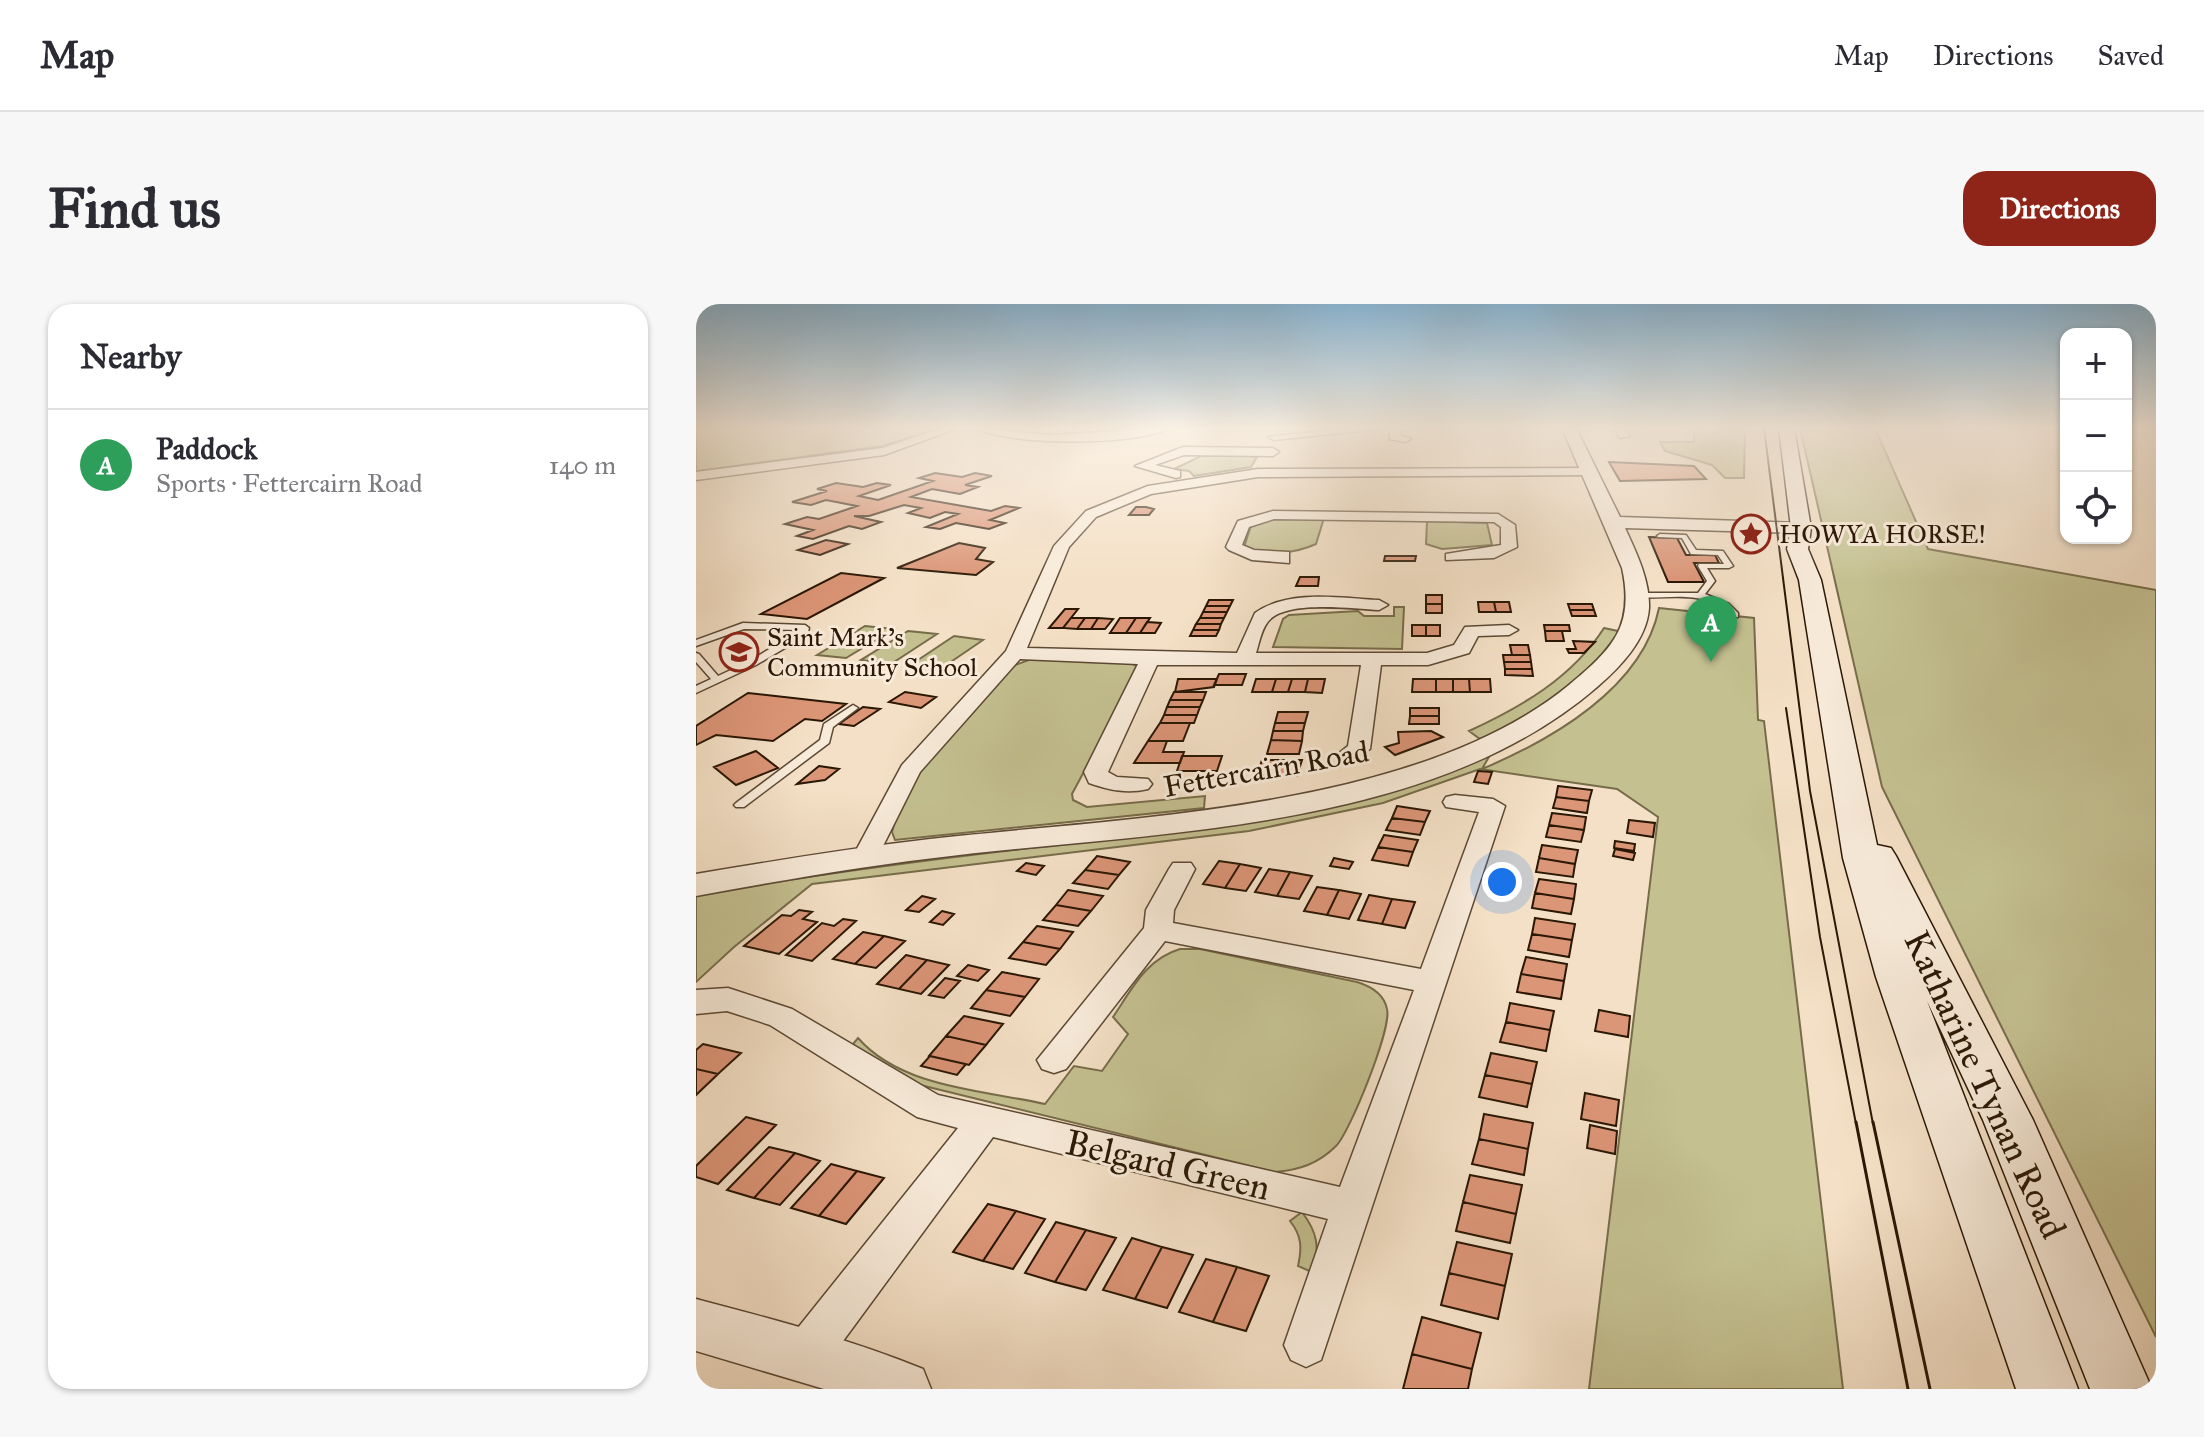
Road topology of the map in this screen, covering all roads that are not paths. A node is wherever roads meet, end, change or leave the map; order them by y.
1 (1222, 479) edge
2 (1291, 479) edge
3 (1461, 479) edge
4 (1592, 479) edge
5 (1794, 479) edge
6 (1381, 494) junction
7 (1614, 522) junction
8 (1802, 530) junction
9 (1660, 536) dead end
10 (1452, 557) dead end
11 (1283, 560) dead end
12 (1638, 595) junction
13 (1701, 595) junction
14 (1379, 605) dead end
15 (1735, 615) dead end
16 (1509, 630) dead end
17 (696, 643) edge
18 (1015, 653) junction
19 (696, 656) edge
20 (1245, 658) junction
21 (1150, 659) junction
22 (1372, 659) junction
23 (716, 679) junction
24 (696, 690) edge
25 (853, 708) dead end
26 (1349, 754) dead end
27 (1847, 780) junction
28 (1140, 784) dead end
29 (1455, 802) dead end
30 (740, 805) dead end
31 (866, 856) junction
32 (1182, 869) dead end
33 (696, 885) edge
34 (1158, 930) junction
35 (1432, 982) junction
36 (696, 1002) edge
37 (1054, 1060) dead end
38 (985, 1121) junction
39 (1351, 1207) junction
40 (696, 1325) edge
41 (1306, 1345) dead end
42 (805, 1355) junction
43 (903, 1389) edge
44 (2047, 1389) edge
45 (2121, 1389) edge

1 - 18 street
2 - 6 street
3 - 6 street
4 - 7 street, Fettercairn Road
5 - 8 main road, Katharine Tynan Road
6 - 10 street
6 - 11 street
7 - 8 street
7 - 12 street, Fettercairn Road
8 - 27 main road, Katharine Tynan Road
9 - 13 lane
12 - 13 lane
12 - 31 street, Fettercairn Road
13 - 15 lane
14 - 20 street
16 - 22 street
17 - 23 lane
18 - 21 street
18 - 31 street
19 - 23 lane
20 - 21 street
20 - 22 street
21 - 28 street
22 - 26 street
23 - 24 lane
25 - 30 lane
27 - 44 main road, Katharine Tynan Road
27 - 45 main road, Katharine Tynan Road
29 - 35 street
31 - 33 street, Fettercairn Road
32 - 34 street
34 - 35 street
34 - 37 street
35 - 39 street
36 - 38 street, Belgard Green
38 - 39 street, Belgard Green
38 - 42 street
39 - 41 street
40 - 42 street
42 - 43 street

